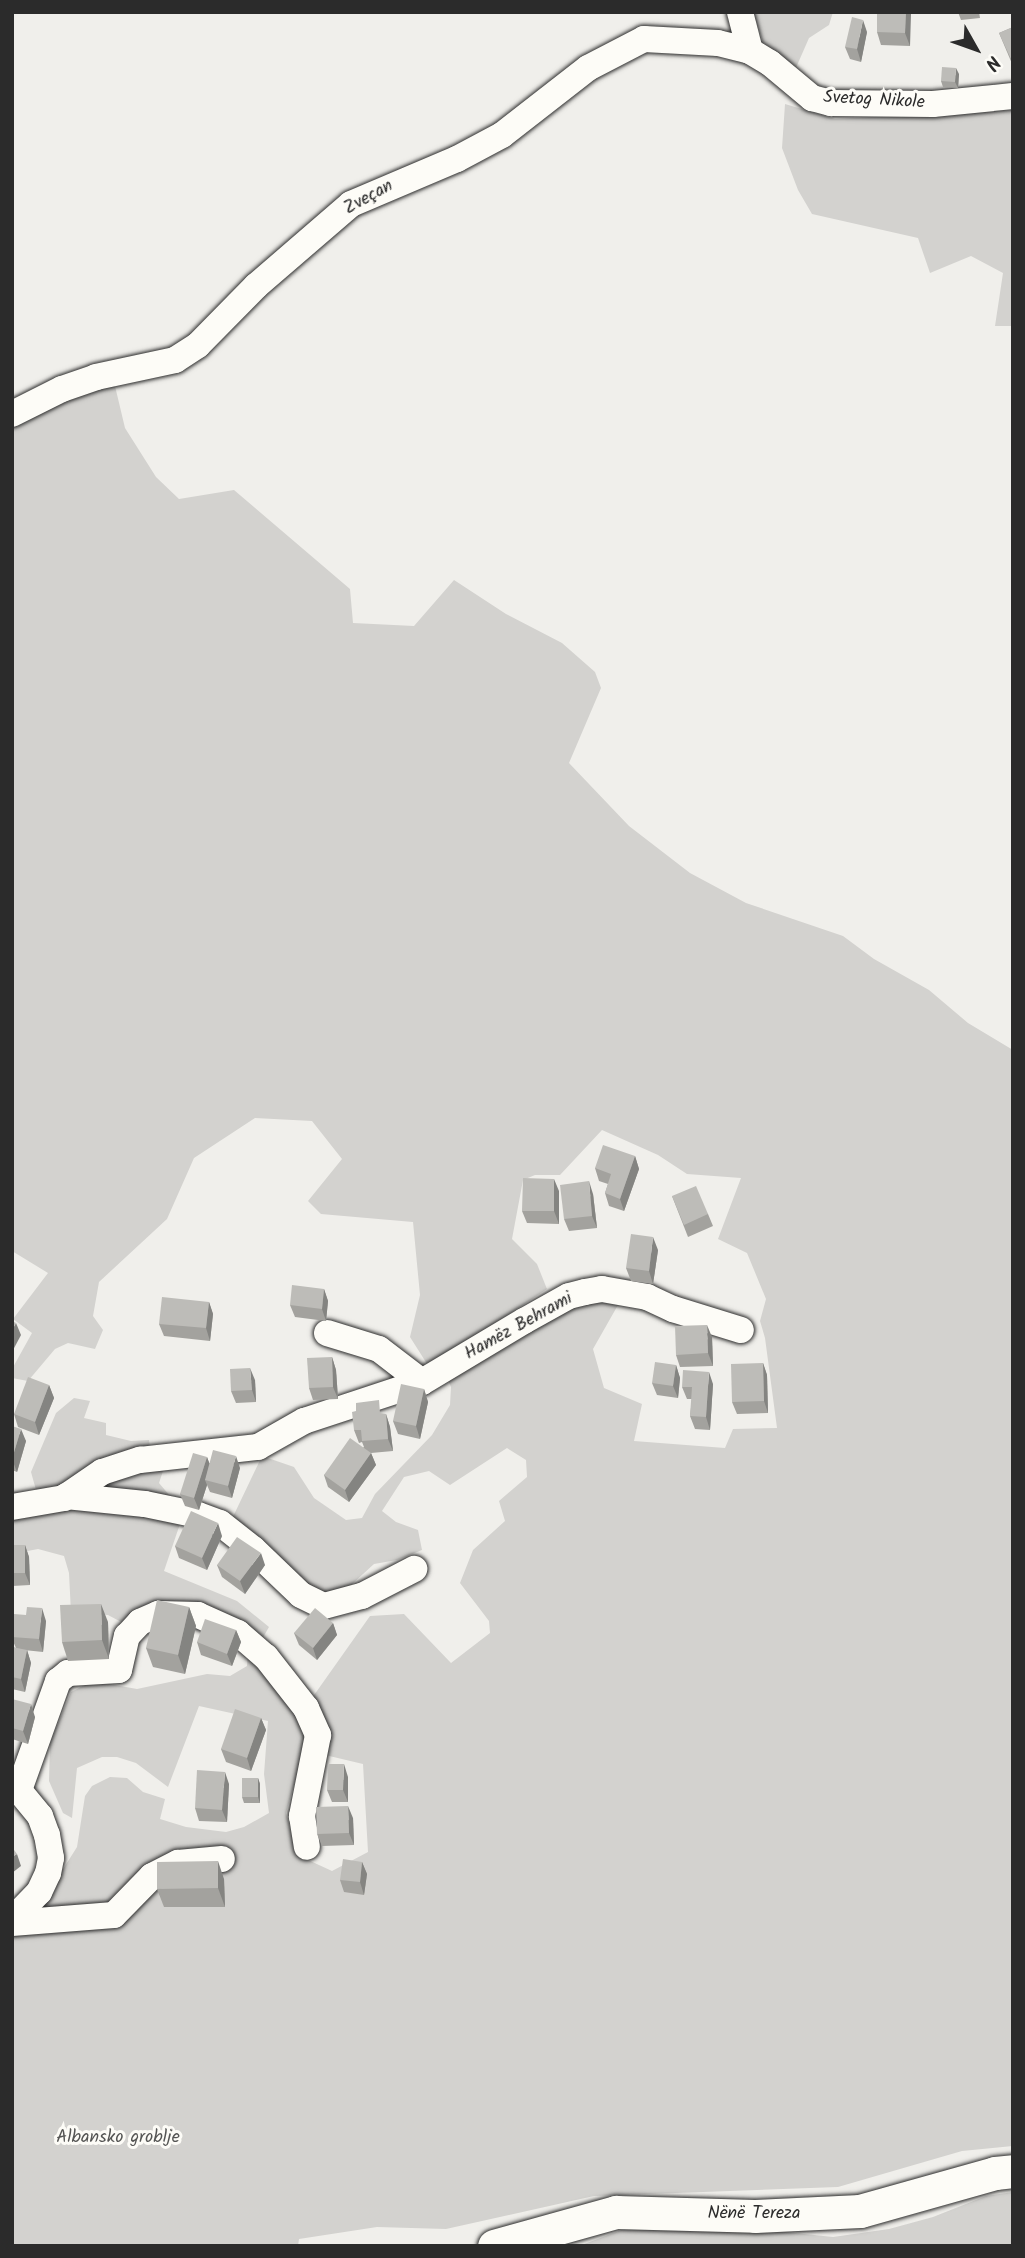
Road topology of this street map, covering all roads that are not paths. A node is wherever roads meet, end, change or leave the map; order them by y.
1 (740, 12) edge
2 (750, 51) junction
3 (1013, 96) edge
4 (12, 414) edge
5 (741, 1330) dead end
6 (327, 1333) dead end
7 (422, 1382) junction
8 (66, 1496) junction
9 (12, 1507) edge
10 (414, 1569) dead end
11 (16, 1786) edge
12 (307, 1847) dead end
13 (222, 1859) dead end
14 (12, 1921) edge
15 (1013, 2171) edge
16 (494, 2246) edge

1 - 2 street
2 - 3 street, Svetog Nikole
2 - 4 street, Zveçan
5 - 7 street, Hamëz Behrami
6 - 7 street
7 - 8 street, Hamëz Behrami
8 - 9 street, Hamëz Behrami
8 - 10 street, Hamëz Behrami
11 - 12 street
11 - 14 street
13 - 14 street
15 - 16 main road, Nënë Tereza

